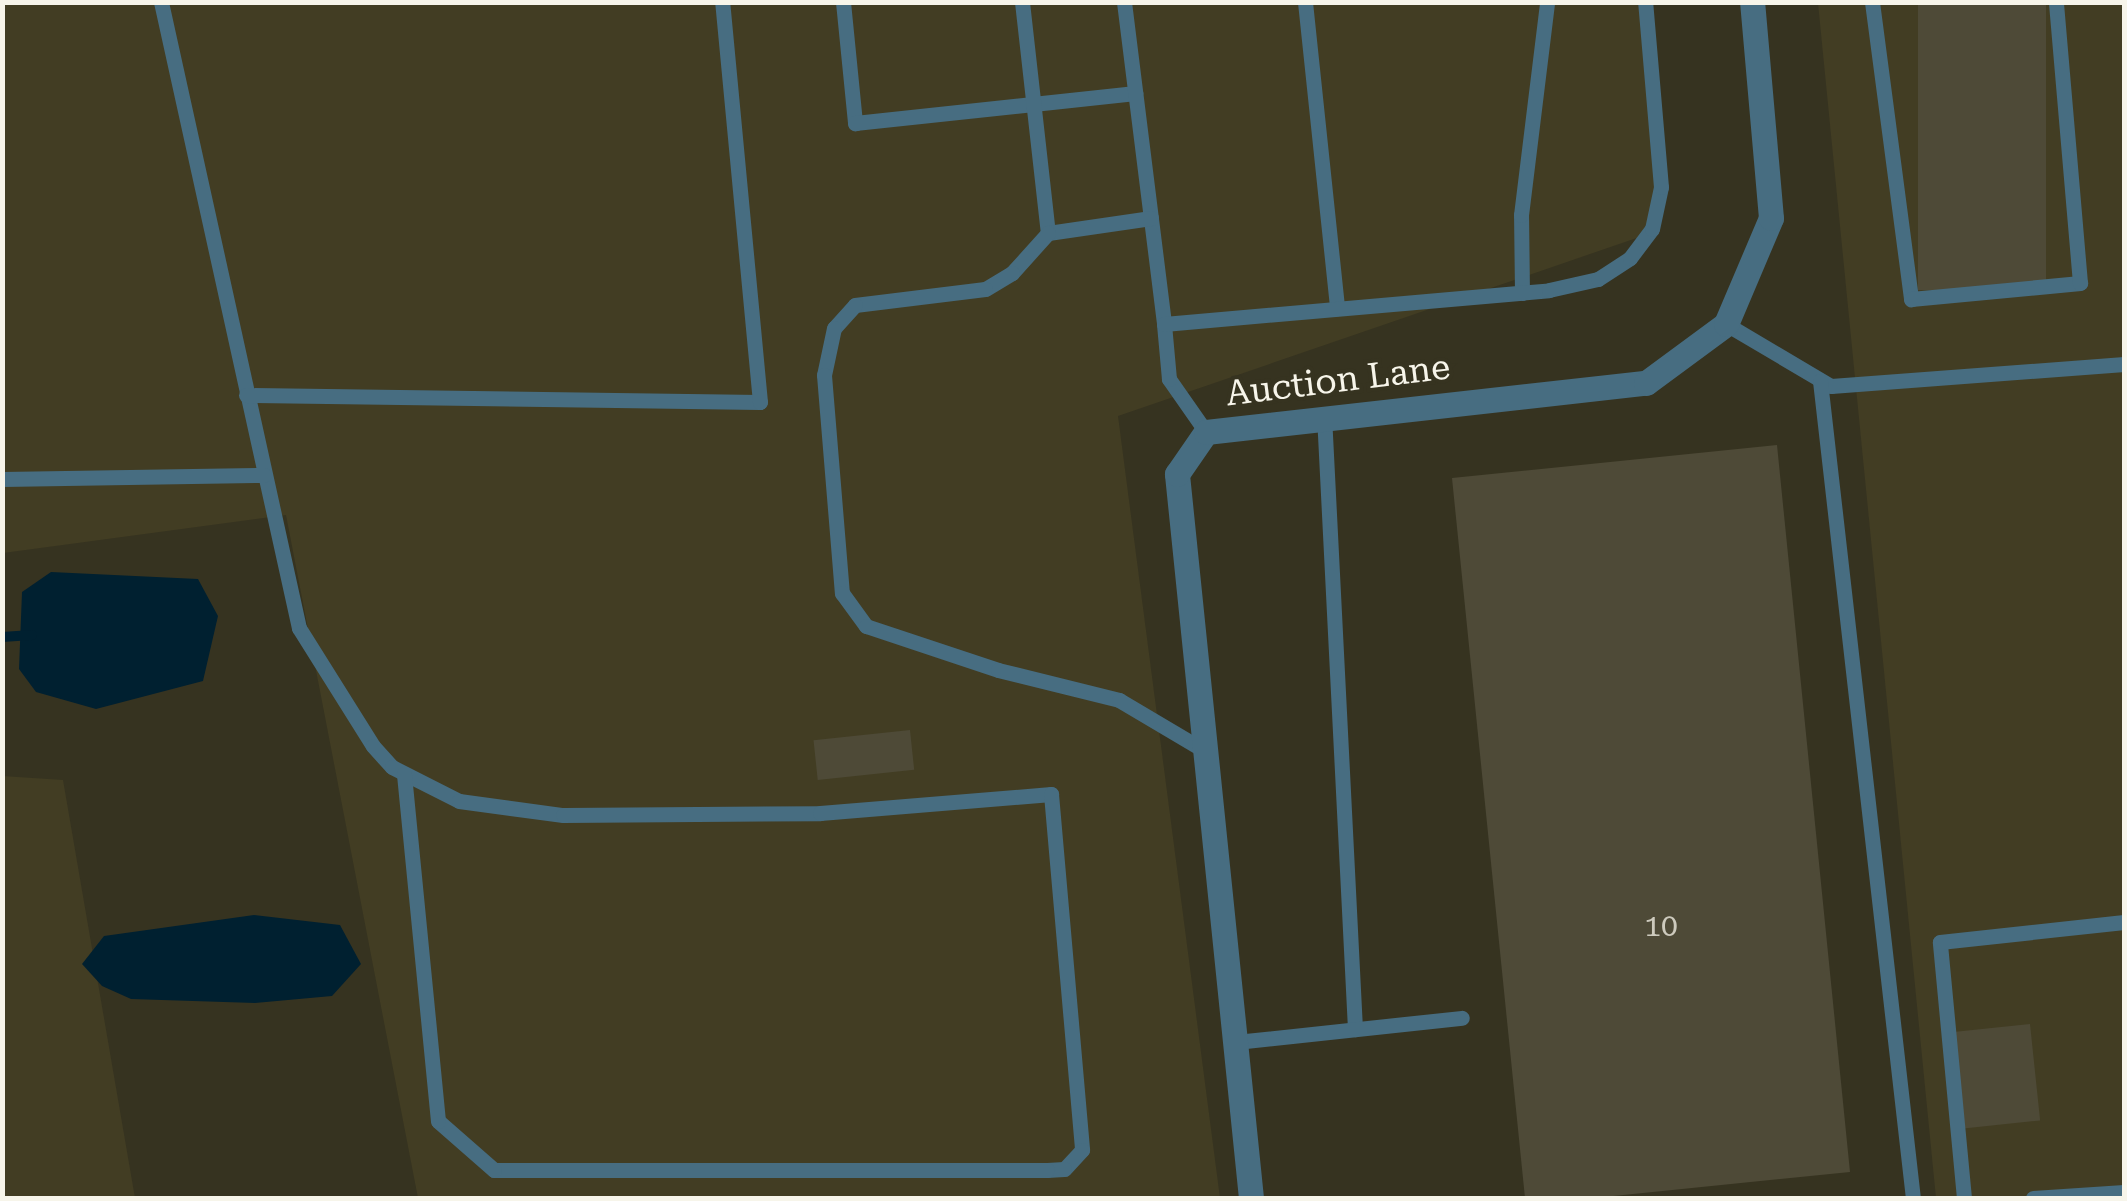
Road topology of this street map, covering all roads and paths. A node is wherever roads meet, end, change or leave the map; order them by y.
1 (161, 2) edge
2 (722, 2) edge
3 (844, 2) edge
4 (1022, 2) edge
5 (1124, 2) edge
6 (1305, 2) edge
7 (1548, 2) edge
8 (1645, 2) edge
9 (1752, 2) edge
10 (1872, 2) edge
11 (2056, 2) edge
12 (1135, 94) junction
13 (1032, 104) junction
14 (1150, 218) junction
15 (1048, 233) junction
16 (1522, 293) junction
17 (1337, 308) junction
18 (1164, 324) junction
19 (1726, 324) junction
20 (2124, 364) edge
21 (1820, 382) junction
22 (246, 395) junction
23 (1324, 415) junction
24 (1206, 432) junction
25 (264, 475) junction
26 (2, 478) edge
27 (1207, 752) junction
28 (404, 774) junction
29 (2124, 922) edge
30 (1462, 1018) dead end
31 (1355, 1029) junction
32 (1236, 1042) junction
33 (2124, 1192) edge
34 (1251, 1198) edge
35 (1913, 1198) edge
36 (1964, 1198) edge
37 (2033, 1198) edge

1 - 22 lane
2 - 22 lane
3 - 13 lane
4 - 13 lane
5 - 12 lane
6 - 17 lane
7 - 16 lane
8 - 16 lane
9 - 19 street
10 - 11 lane
12 - 13 lane
12 - 14 lane
13 - 15 lane
14 - 15 lane
14 - 18 lane
15 - 27 lane
16 - 17 lane
17 - 18 lane
18 - 24 lane
19 - 21 lane
19 - 23 street, Auction Lane
20 - 21 lane
21 - 35 lane
22 - 25 lane
23 - 24 street, Auction Lane
23 - 31 lane
24 - 27 street, Auction Lane
25 - 26 lane
25 - 28 lane
27 - 32 street, Auction Lane
28 - 28 lane
29 - 36 lane
30 - 31 lane
31 - 32 lane
32 - 34 street, Auction Lane
33 - 37 lane

